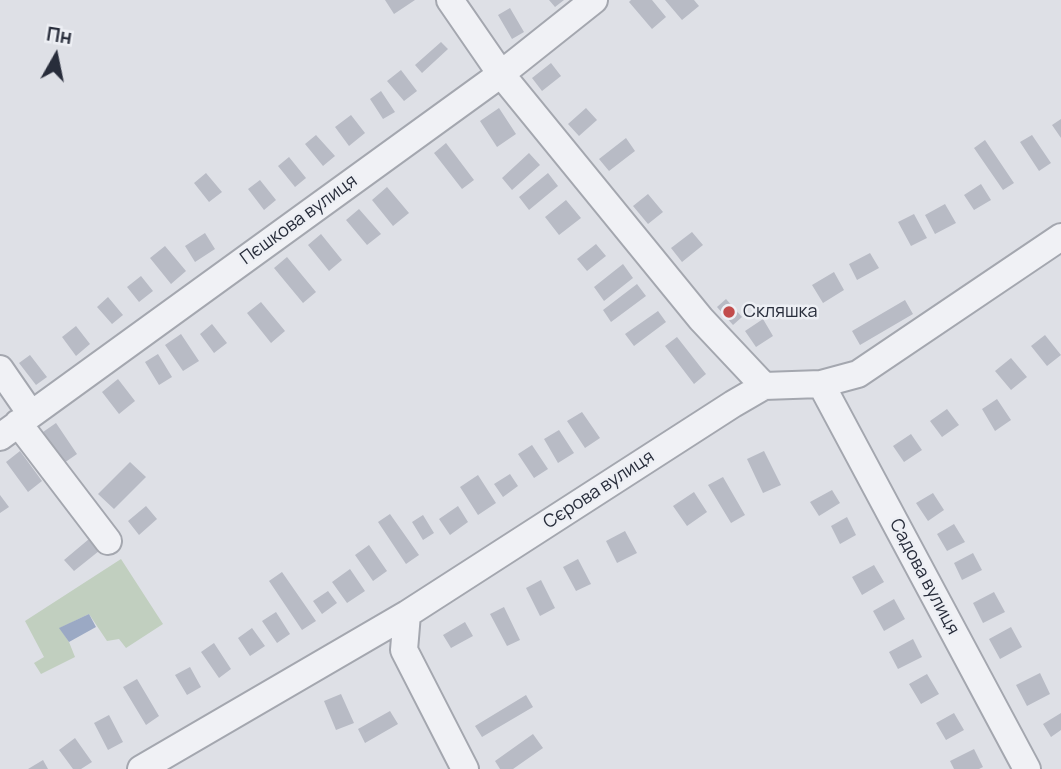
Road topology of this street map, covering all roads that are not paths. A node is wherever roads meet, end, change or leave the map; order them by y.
1 (450, 0) edge
2 (594, 0) edge
3 (501, 74) junction
4 (1061, 237) edge
5 (0, 369) edge
6 (821, 384) junction
7 (764, 386) junction
8 (16, 425) edge
9 (108, 541) dead end
10 (407, 614) junction
11 (141, 769) edge
12 (465, 769) edge
13 (1027, 769) edge

1 - 3 street
2 - 3 street, Пєшкова вулиця
3 - 7 street
3 - 8 street, Пєшкова вулиця
4 - 6 street
5 - 8 street
6 - 7 street
6 - 13 street, Садова вулиця
7 - 10 street, Сєрова вулиця
8 - 9 street
10 - 11 street, Сєрова вулиця
10 - 12 street

